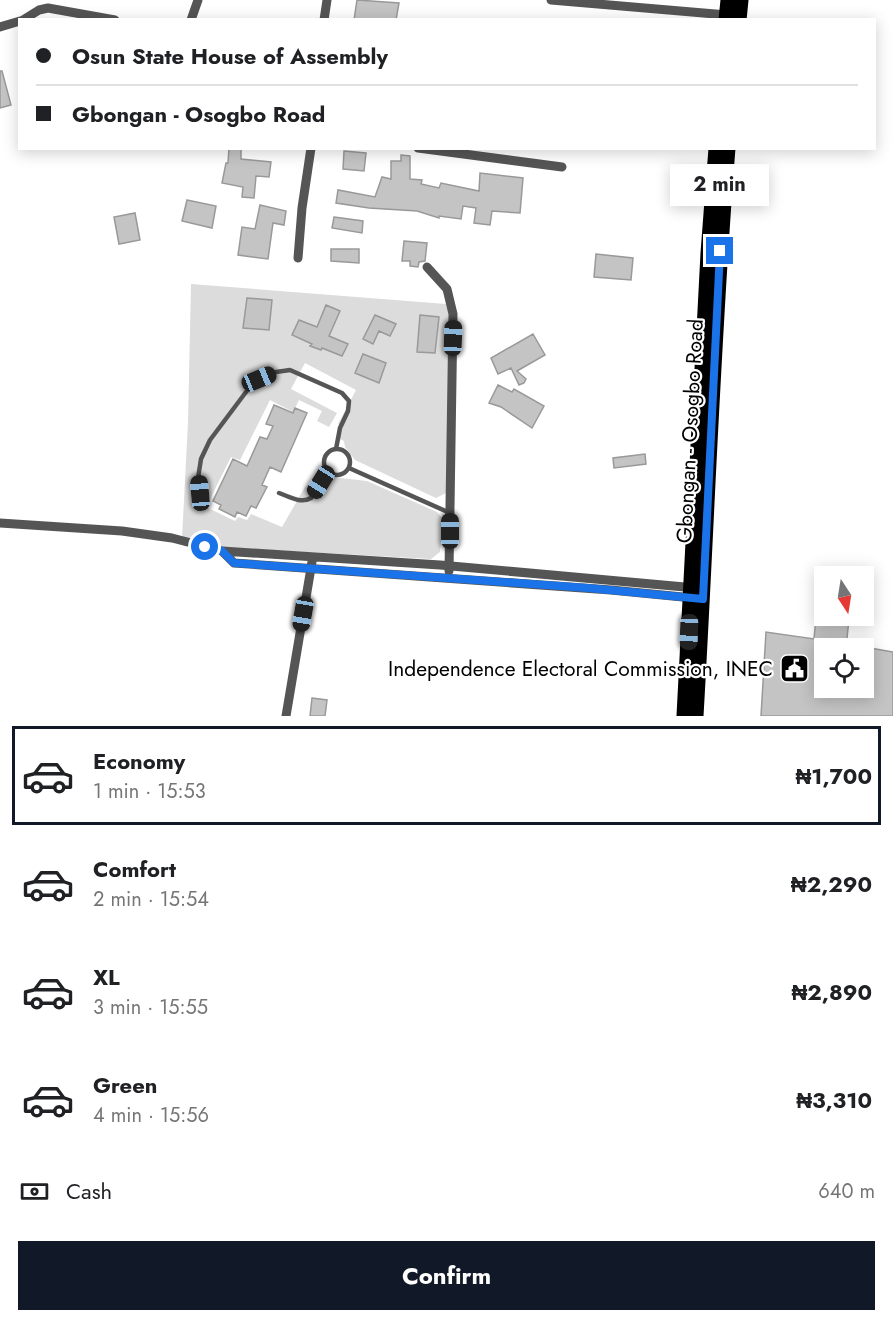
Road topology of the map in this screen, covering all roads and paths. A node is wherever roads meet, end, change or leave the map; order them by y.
1 (198, 0) edge
2 (327, 0) edge
3 (551, 0) edge
4 (741, 0) edge
5 (730, 13) edge
6 (25, 18) edge
7 (104, 18) edge
8 (192, 18) edge
9 (324, 18) edge
10 (18, 21) edge
11 (0, 27) edge
12 (311, 150) edge
13 (432, 150) edge
14 (716, 150) edge
15 (728, 150) edge
16 (562, 168) dead end
17 (298, 258) dead end
18 (428, 267) dead end
19 (336, 449) junction
20 (350, 468) junction
21 (327, 471) junction
22 (200, 493) dead end
23 (279, 494) dead end
24 (450, 513) junction
25 (0, 523) edge
26 (312, 563) junction
27 (450, 566) junction
28 (448, 578) junction
29 (697, 593) junction
30 (286, 716) edge
31 (684, 716) edge
32 (696, 716) edge

1 - 8 street
2 - 9 street
3 - 5 street
4 - 5 main road
6 - 7 street
10 - 11 street
12 - 17 street
13 - 16 street
14 - 29 main road, Gbongan - Osogbo Road
15 - 29 main road, Gbongan - Osogbo Road
18 - 24 street
19 - 20 lane
19 - 21 lane
19 - 22 lane
20 - 21 lane
20 - 24 lane
21 - 23 lane
24 - 27 street
25 - 26 street
26 - 27 street
26 - 28 street
26 - 30 street
27 - 28 street
27 - 29 street
28 - 29 street
29 - 31 main road, Gbongan - Osogbo Road
29 - 32 main road, Gbongan - Osogbo Road

